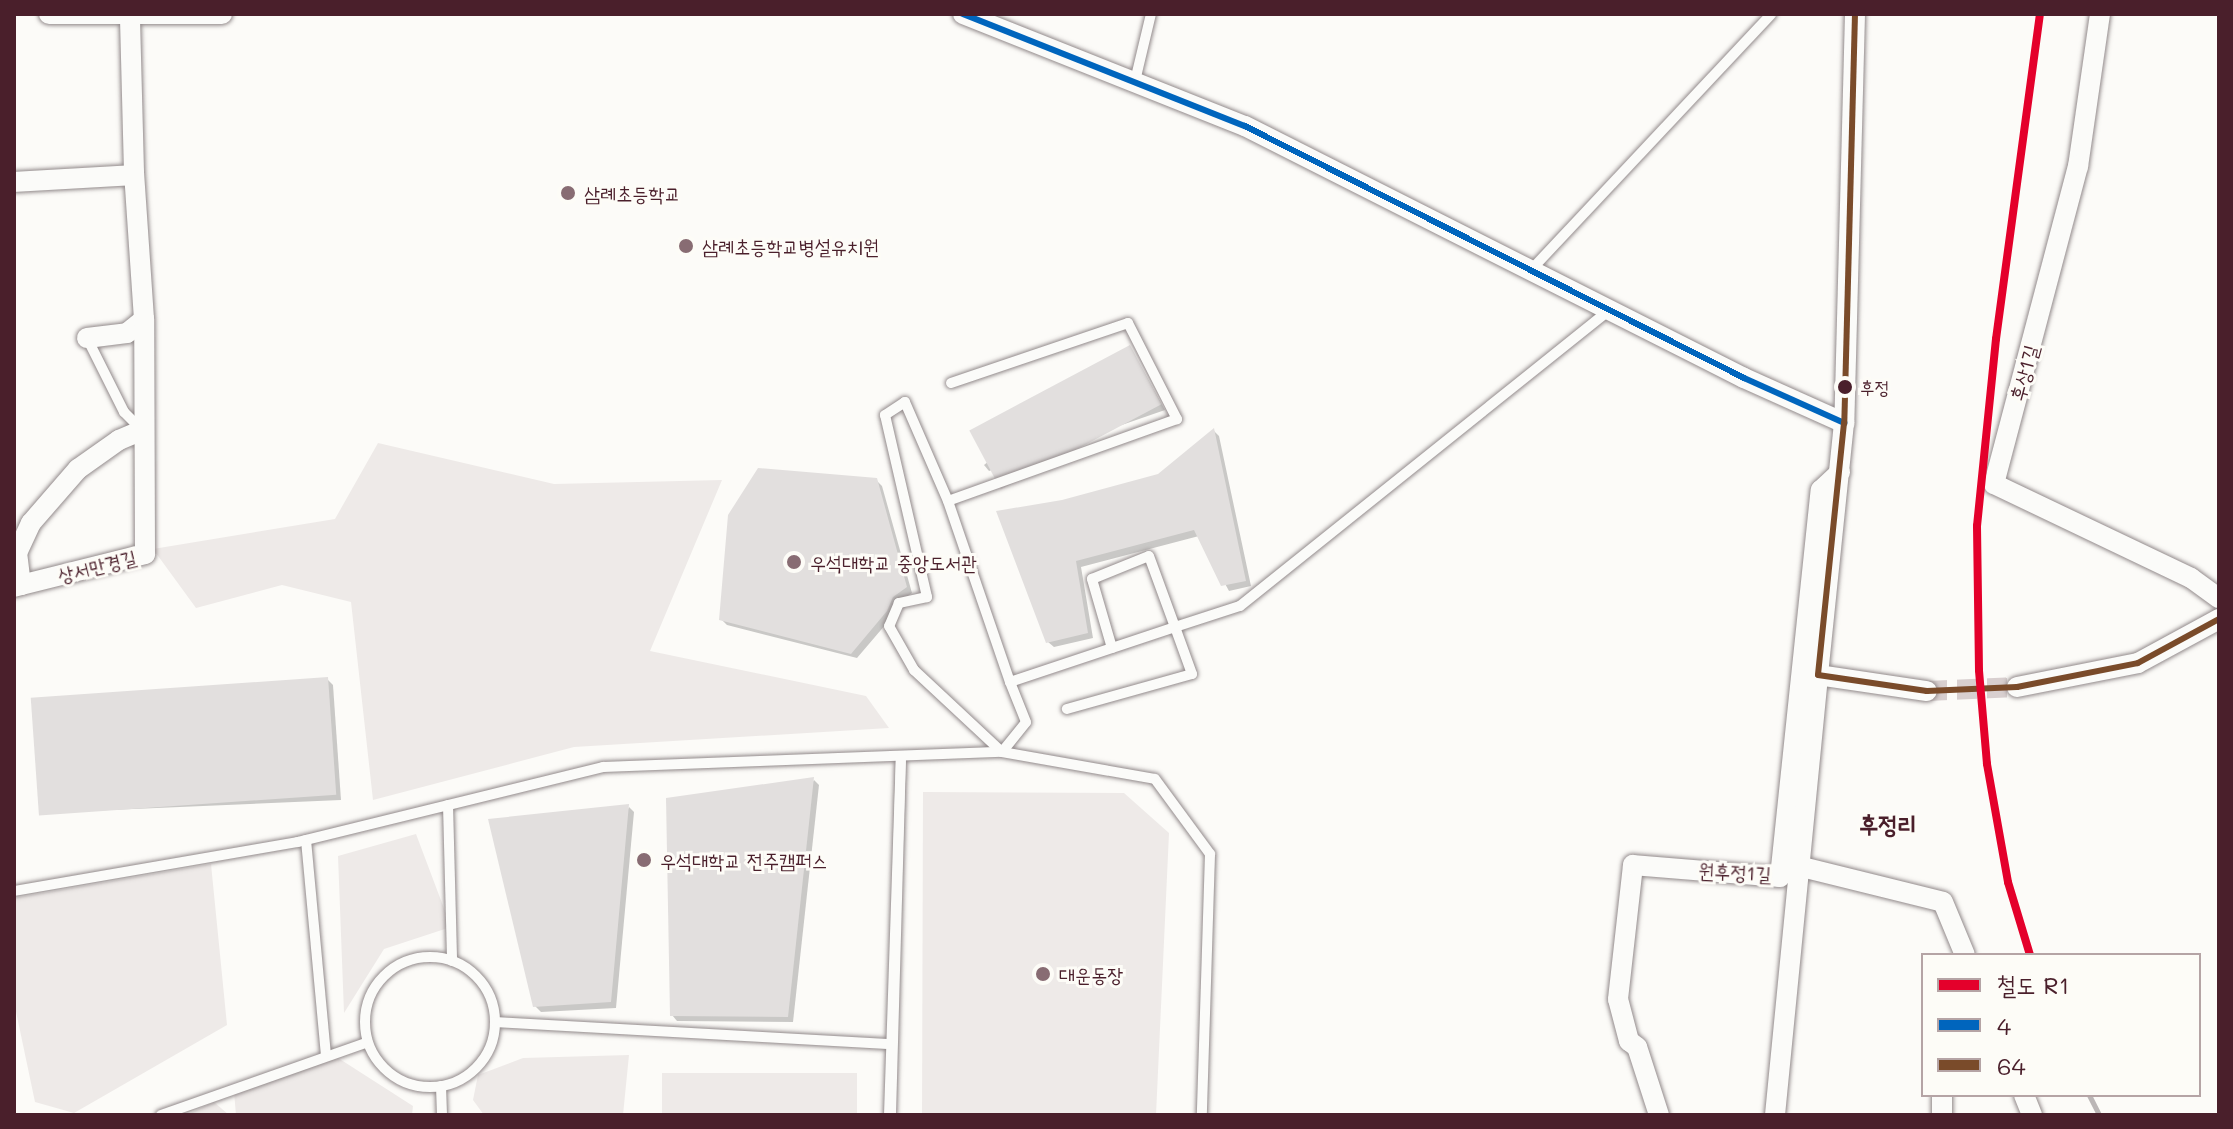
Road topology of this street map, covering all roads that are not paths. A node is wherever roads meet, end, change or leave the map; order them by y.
1 (49, 14) edge
2 (222, 14) edge
3 (963, 14) edge
4 (1151, 14) edge
5 (1771, 14) edge
6 (1855, 14) edge
7 (2100, 14) edge
8 (130, 16) junction
9 (1135, 81) junction
10 (134, 175) junction
11 (14, 182) edge
12 (1531, 270) junction
13 (1609, 310) junction
14 (144, 319) junction
15 (87, 338) joint
16 (951, 383) dead end
17 (1844, 423) junction
18 (142, 430) junction
19 (1840, 472) junction
20 (948, 501) junction
21 (18, 586) edge
22 (2219, 598) edge
23 (2219, 619) edge
24 (1175, 627) junction
25 (1112, 648) junction
26 (1818, 675) junction
27 (1010, 682) junction
28 (2017, 687) tunnel mouth
29 (1927, 691) tunnel mouth
30 (1067, 709) dead end
31 (1002, 752) junction
32 (901, 756) junction
33 (448, 805) junction
34 (306, 840) junction
35 (1798, 866) junction
36 (1780, 877) junction
37 (14, 891) edge
38 (1958, 950) edge
39 (452, 961) junction
40 (495, 1022) junction
41 (368, 1042) junction
42 (891, 1044) junction
43 (326, 1055) junction
44 (441, 1086) junction
45 (161, 1115) edge
46 (442, 1115) edge
47 (890, 1115) edge
48 (1202, 1115) edge
49 (1659, 1115) edge
50 (1775, 1115) edge

1 - 8 street
2 - 8 street
3 - 9 street
4 - 9 lane
5 - 12 lane
6 - 17 street
7 - 22 street, 후상1길
8 - 10 street, 상서만경길
9 - 12 street
10 - 11 street
10 - 14 street, 상서만경길
12 - 13 street
13 - 17 street
13 - 24 lane
14 - 15 street
14 - 18 street, 상서만경길
15 - 18 lane
16 - 20 lane
17 - 19 street
18 - 21 street, 상서만경길
18 - 21 street, 상서만경길
19 - 26 street
19 - 36 street, 원후정1길
20 - 27 lane
20 - 31 lane
23 - 28 street
24 - 25 lane
24 - 25 lane
24 - 30 lane
25 - 27 lane
26 - 29 street
26 - 35 street
27 - 31 lane
31 - 32 lane
31 - 48 lane
32 - 33 lane
32 - 42 lane
32 - 47 lane
33 - 34 lane
33 - 39 lane
34 - 37 lane
34 - 43 lane
35 - 36 street
35 - 38 street
35 - 50 street
36 - 49 street, 원후정1길
39 - 40 lane
39 - 41 lane
40 - 42 lane
40 - 44 lane
41 - 43 lane
41 - 44 lane
42 - 47 lane
43 - 45 lane
44 - 46 lane

